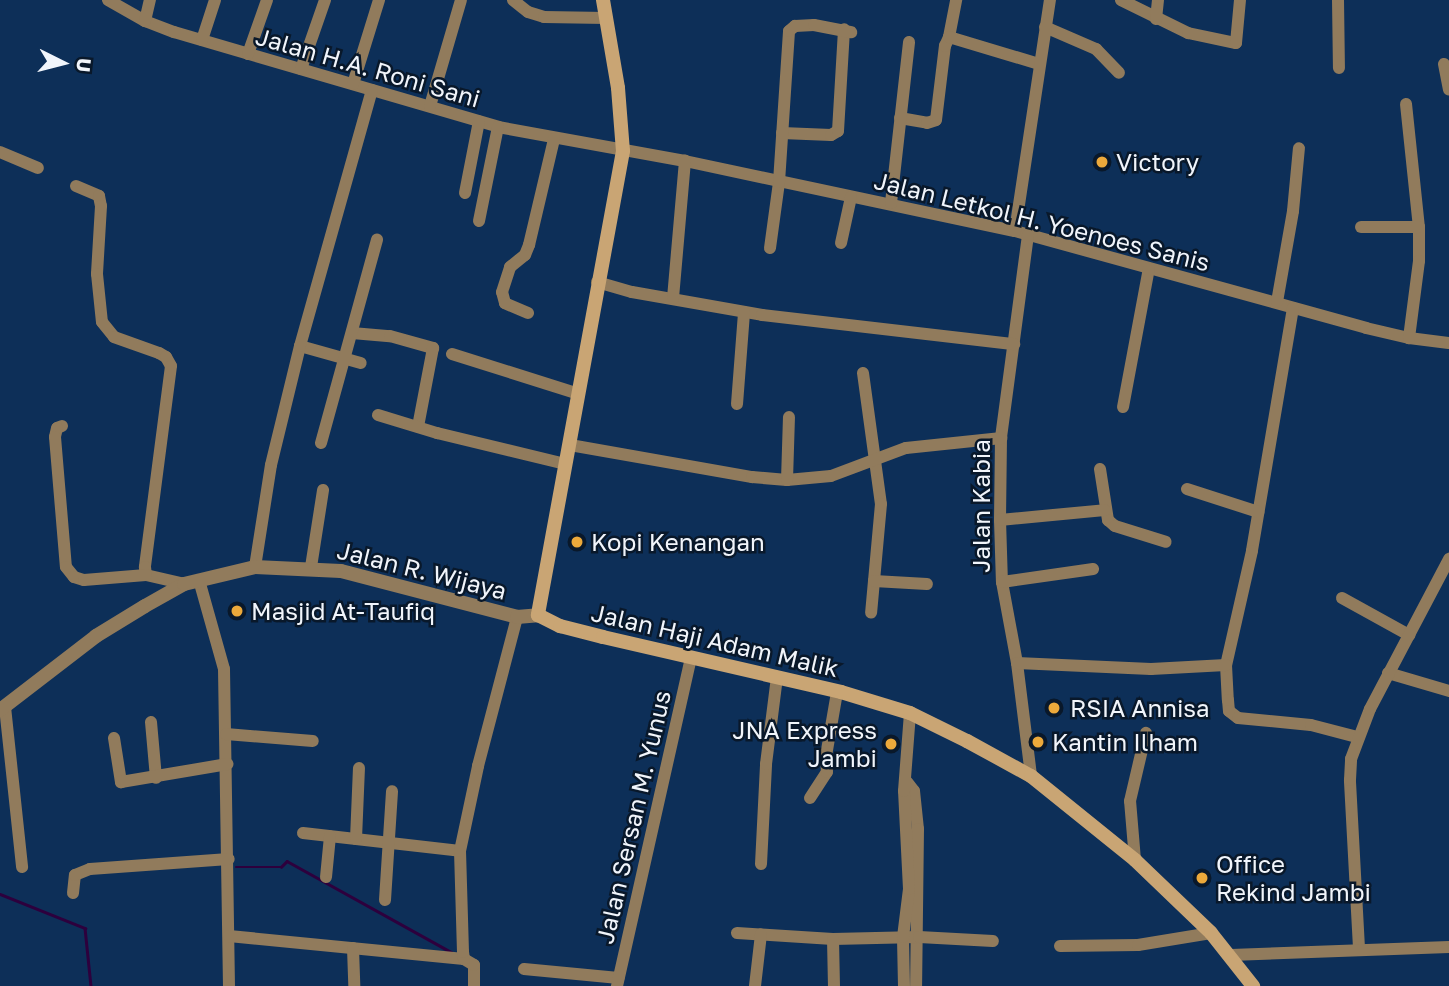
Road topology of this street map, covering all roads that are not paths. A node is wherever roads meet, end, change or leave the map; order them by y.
1 (108, 0) edge
2 (150, 0) edge
3 (215, 0) edge
4 (267, 0) edge
5 (325, 0) edge
6 (379, 0) edge
7 (461, 0) edge
8 (513, 0) edge
9 (607, 0) edge
10 (956, 0) edge
11 (1050, 0) edge
12 (1121, 0) edge
13 (1158, 0) edge
14 (1240, 0) edge
15 (1338, 0) edge
16 (606, 18) junction
17 (1156, 19) junction
18 (145, 20) junction
19 (1045, 27) junction
20 (949, 37) junction
21 (202, 40) junction
22 (909, 42) dead end
23 (248, 54) junction
24 (1039, 64) junction
25 (1444, 64) dead end
26 (1339, 68) dead end
27 (301, 69) junction
28 (1119, 73) dead end
29 (353, 84) junction
30 (372, 90) junction
31 (1449, 90) edge
32 (1406, 104) dead end
33 (430, 106) junction
34 (900, 118) junction
35 (479, 121) junction
36 (498, 127) junction
37 (782, 133) junction
38 (554, 139) junction
39 (1299, 148) dead end
40 (623, 151) junction
41 (0, 152) edge
42 (685, 161) junction
43 (38, 168) dead end
44 (779, 182) junction
45 (76, 186) dead end
46 (464, 193) dead end
47 (851, 198) junction
48 (891, 203) junction
49 (479, 221) dead end
50 (1361, 227) dead end
51 (1419, 227) junction
52 (1015, 231) junction
53 (1028, 235) junction
54 (377, 240) dead end
55 (841, 243) dead end
56 (770, 248) dead end
57 (1149, 268) junction
58 (597, 282) junction
59 (673, 298) junction
60 (1277, 302) junction
61 (1293, 308) junction
62 (744, 312) junction
63 (528, 313) dead end
64 (352, 333) junction
65 (1409, 338) junction
66 (1449, 343) edge
67 (1014, 344) junction
68 (300, 346) junction
69 (452, 354) dead end
70 (345, 356) junction
71 (361, 363) dead end
72 (863, 373) dead end
73 (579, 394) junction
74 (737, 404) dead end
75 (1123, 407) dead end
76 (378, 415) dead end
77 (789, 417) dead end
78 (62, 426) dead end
79 (418, 427) junction
80 (1001, 438) junction
81 (321, 443) dead end
82 (570, 445) junction
83 (876, 459) junction
84 (565, 464) junction
85 (1100, 469) dead end
86 (787, 480) junction
87 (1187, 489) dead end
88 (323, 490) dead end
89 (1105, 510) junction
90 (1258, 512) junction
91 (1000, 520) junction
92 (1166, 542) dead end
93 (1449, 559) edge
94 (255, 566) junction
95 (311, 568) junction
96 (1093, 569) dead end
97 (146, 575) junction
98 (199, 580) junction
99 (874, 581) junction
100 (1002, 582) junction
101 (184, 584) junction
102 (927, 584) dead end
103 (1342, 598) dead end
104 (871, 613) dead end
105 (538, 615) junction
106 (517, 617) junction
107 (1409, 635) junction
108 (691, 657) junction
109 (1017, 663) junction
110 (1226, 666) junction
111 (1388, 673) junction
112 (777, 677) junction
113 (1449, 691) edge
114 (837, 692) junction
115 (3, 708) edge
116 (910, 713) junction
117 (151, 722) dead end
118 (1146, 733) dead end
119 (226, 734) junction
120 (1357, 737) junction
121 (114, 738) dead end
122 (313, 741) dead end
123 (228, 764) junction
124 (359, 768) dead end
125 (1031, 776) junction
126 (156, 778) junction
127 (392, 791) dead end
128 (810, 798) dead end
129 (303, 833) dead end
130 (330, 836) junction
131 (356, 839) junction
132 (389, 843) junction
133 (460, 851) junction
134 (229, 859) junction
135 (1135, 860) junction
136 (761, 864) dead end
137 (22, 867) dead end
138 (326, 877) dead end
139 (914, 889) junction
140 (73, 893) dead end
141 (385, 900) dead end
142 (737, 933) dead end
143 (1211, 933) junction
144 (761, 934) junction
145 (229, 936) junction
146 (904, 937) junction
147 (919, 937) junction
148 (834, 939) junction
149 (993, 941) dead end
150 (1060, 946) dead end
151 (1449, 947) edge
152 (353, 948) junction
153 (1359, 948) junction
154 (1231, 955) junction
155 (464, 959) junction
156 (524, 969) dead end
157 (618, 982) edge
158 (229, 986) edge
159 (354, 986) edge
160 (474, 986) edge
161 (757, 986) edge
162 (834, 986) edge
163 (904, 986) edge
164 (916, 986) edge
165 (1252, 986) edge

1 - 18 street, Jalan H.A. Roni Sani
2 - 18 street
3 - 21 street
4 - 23 street
5 - 27 street
6 - 29 street
7 - 33 street
8 - 16 street
9 - 16 main road
10 - 20 street
11 - 19 street
12 - 17 street
13 - 17 street
14 - 17 street
15 - 26 street
16 - 40 main road
18 - 21 street, Jalan H.A. Roni Sani
19 - 24 street
19 - 28 street
20 - 24 street
20 - 34 street
21 - 23 street, Jalan H.A. Roni Sani
22 - 34 street
23 - 27 street, Jalan H.A. Roni Sani
24 - 52 street
25 - 31 street
27 - 29 street, Jalan H.A. Roni Sani
29 - 30 street, Jalan H.A. Roni Sani
30 - 33 street, Jalan H.A. Roni Sani
30 - 68 street
32 - 51 street
33 - 35 street, Jalan H.A. Roni Sani
34 - 48 street
35 - 36 street, Jalan H.A. Roni Sani
35 - 46 street
36 - 38 street, Jalan H.A. Roni Sani
36 - 49 street
37 - 37 street
37 - 44 street
38 - 40 street, Jalan H.A. Roni Sani
38 - 63 street
39 - 60 street
40 - 42 street, Jalan Letkol H. Yoenoes Sanis
40 - 58 main road
41 - 43 street
42 - 44 street, Jalan Letkol H. Yoenoes Sanis
42 - 59 street
44 - 47 street, Jalan Letkol H. Yoenoes Sanis
44 - 56 street
45 - 97 street
47 - 48 street, Jalan Letkol H. Yoenoes Sanis
47 - 55 street
48 - 52 street, Jalan Letkol H. Yoenoes Sanis
50 - 51 street
51 - 65 street
52 - 53 street, Jalan Letkol H. Yoenoes Sanis
53 - 57 street, Jalan Letkol H. Yoenoes Sanis
53 - 67 street, Jalan Kabia
54 - 64 street
57 - 60 street, Jalan Letkol H. Yoenoes Sanis
57 - 75 street
58 - 59 street
58 - 73 main road
59 - 62 street
60 - 61 street, Jalan Letkol H. Yoenoes Sanis
61 - 65 street, Jalan Letkol H. Yoenoes Sanis
61 - 90 street
62 - 67 street
62 - 74 street
64 - 70 street
64 - 79 street
65 - 66 street, Jalan Letkol H. Yoenoes Sanis
67 - 80 street, Jalan Kabia
68 - 70 street
68 - 94 street
69 - 73 street
70 - 71 street
70 - 81 street
72 - 83 street
73 - 82 main road
76 - 79 street
77 - 86 street
78 - 97 street
79 - 84 street
80 - 83 street
80 - 91 street, Jalan Kabia
82 - 84 main road
82 - 86 street
83 - 86 street
83 - 99 street
84 - 105 main road
85 - 89 street
87 - 90 street
88 - 95 street
89 - 91 street
89 - 92 street
90 - 110 street
91 - 100 street, Jalan Kabia
93 - 107 street
94 - 95 street, Jalan R. Wijaya
94 - 98 street, Jalan R. Wijaya
95 - 106 street, Jalan R. Wijaya
96 - 100 street
97 - 101 street
98 - 101 street, Jalan R. Wijaya
98 - 119 street
99 - 102 street
99 - 104 street
100 - 109 street, Jalan Kabia
101 - 115 street, Jalan R. Wijaya
103 - 107 street
105 - 106 street, Jalan R. Wijaya
105 - 108 main road, Jalan Haji Adam Malik
106 - 133 street
107 - 111 street
108 - 112 main road, Jalan Haji Adam Malik
108 - 157 street, Jalan Sersan M. Yunus
109 - 110 street
109 - 125 street, Jalan Kabia
110 - 120 street
111 - 113 street
111 - 120 street
112 - 114 main road, Jalan Haji Adam Malik
112 - 136 street
114 - 116 main road, Jalan Haji Adam Malik
114 - 128 street
115 - 137 street
116 - 125 main road, Jalan Haji Adam Malik
116 - 139 street
117 - 126 street
118 - 135 street
119 - 122 street
119 - 123 street
120 - 153 street
121 - 126 street
123 - 126 street
123 - 134 street
124 - 131 street
125 - 135 main road, Jalan Haji Adam Malik
127 - 132 street
129 - 130 street
130 - 131 street
130 - 138 street
131 - 132 street
132 - 133 street
132 - 141 street
133 - 155 street
134 - 140 street
134 - 145 street
135 - 143 main road, Jalan Haji Adam Malik
139 - 146 street
139 - 147 street
142 - 144 street
143 - 150 street
143 - 154 main road, Jalan Haji Adam Malik
144 - 148 street
144 - 161 street
145 - 152 street
145 - 158 street
146 - 147 street
146 - 148 street
146 - 163 street
147 - 149 street
147 - 164 street
148 - 162 street
151 - 153 street
152 - 155 street
152 - 159 street
153 - 154 street
154 - 165 main road, Jalan Haji Adam Malik
155 - 160 street
156 - 157 street

